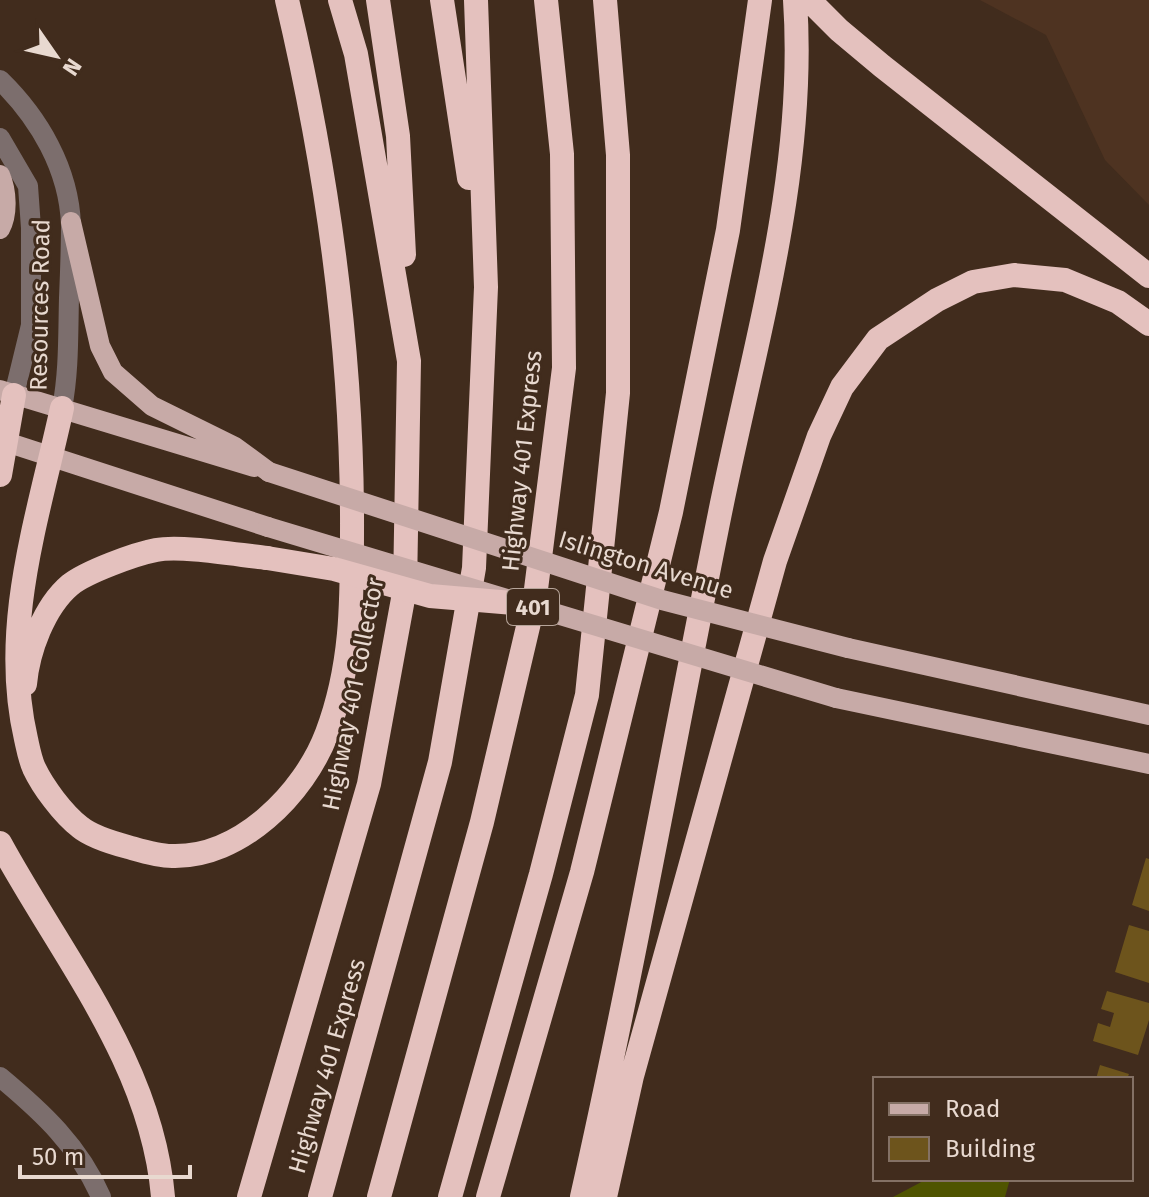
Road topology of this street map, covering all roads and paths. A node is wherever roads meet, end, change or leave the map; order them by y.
1 (287, 0) edge
2 (340, 0) edge
3 (378, 0) edge
4 (442, 0) edge
5 (476, 0) edge
6 (546, 0) edge
7 (605, 0) edge
8 (760, 0) edge
9 (795, 0) edge
10 (809, 0) edge
11 (0, 80) edge
12 (0, 138) edge
13 (0, 175) edge
14 (71, 222) junction
15 (0, 229) edge
16 (1149, 276) edge
17 (486, 287) junction
18 (1149, 324) edge
19 (409, 361) junction
20 (7, 392) edge
21 (62, 408) junction
22 (3, 441) edge
23 (52, 457) junction
24 (269, 472) junction
25 (0, 475) edge
26 (524, 604) junction
27 (1149, 715) edge
28 (21, 722) junction
29 (1149, 764) edge
30 (0, 843) edge
31 (0, 1077) edge
32 (621, 1117) junction
33 (101, 1197) edge
34 (163, 1197) edge
35 (249, 1197) edge
36 (320, 1197) edge
37 (379, 1197) edge
38 (450, 1197) edge
39 (488, 1197) edge
40 (582, 1197) edge
41 (595, 1197) edge
42 (605, 1197) edge

1 - 28 highway
2 - 19 highway, Highway 401 Collector
3 - 19 highway
4 - 17 highway
5 - 17 highway, Highway 401 Express
6 - 37 highway, Highway 401 Express / 401
7 - 38 highway, 401
8 - 39 highway
9 - 40 highway
10 - 16 highway
11 - 14 street, Resources Road
12 - 20 street, Resources Road
13 - 15 main road
14 - 21 street, Resources Road
14 - 24 main road
17 - 36 highway, Highway 401 Express
18 - 32 highway
19 - 35 highway, Highway 401 Collector
20 - 21 main road, Islington Avenue
20 - 22 highway
21 - 23 highway
21 - 24 main road, Islington Avenue
22 - 23 main road
22 - 25 highway
23 - 26 main road, bridge
23 - 28 highway
24 - 27 main road, Islington Avenue, bridge
26 - 28 highway, bridge
26 - 29 main road, bridge
30 - 34 highway
31 - 33 street
32 - 41 highway
32 - 42 highway

